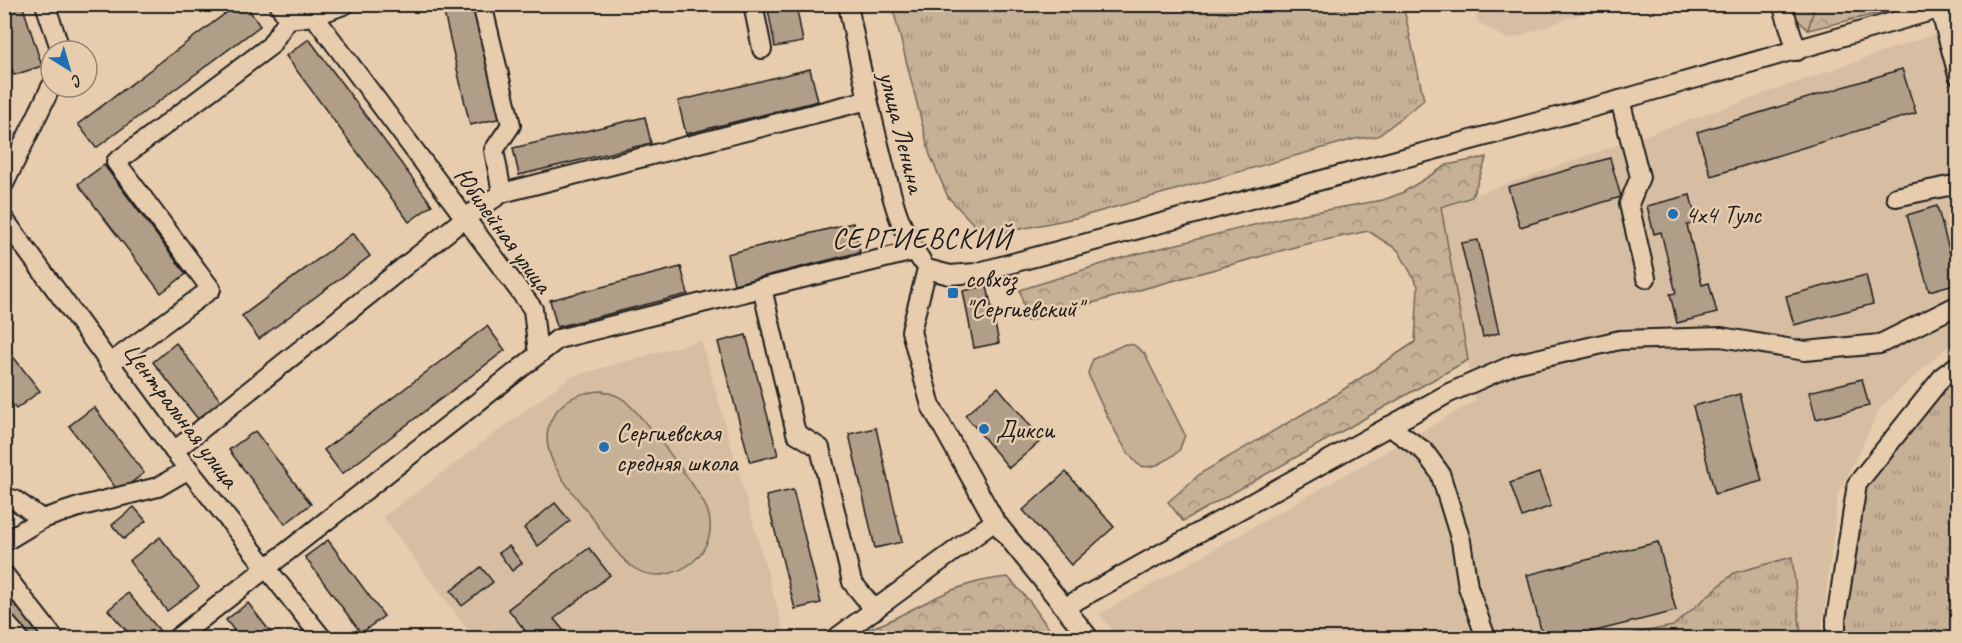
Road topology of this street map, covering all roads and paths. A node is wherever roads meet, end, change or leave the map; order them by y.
1 (45, 4) edge
2 (346, 4) edge
3 (482, 4) edge
4 (753, 4) edge
5 (848, 4) edge
6 (1782, 4) edge
7 (1948, 7) edge
8 (284, 12) edge
9 (314, 16) junction
10 (57, 39) edge
11 (762, 49) dead end
12 (1797, 51) junction
13 (1958, 75) edge
14 (45, 99) edge
15 (868, 100) junction
16 (1620, 100) junction
17 (4, 184) edge
18 (1958, 184) edge
19 (502, 193) junction
20 (1896, 197) dead end
21 (4, 219) edge
22 (465, 219) junction
23 (914, 251) junction
24 (927, 269) junction
25 (1646, 278) dead end
26 (762, 288) junction
27 (1958, 305) edge
28 (538, 354) junction
29 (109, 364) junction
30 (1958, 365) edge
31 (1389, 426) junction
32 (174, 450) junction
33 (189, 470) junction
34 (4, 497) edge
35 (42, 519) junction
36 (995, 521) junction
37 (4, 542) edge
38 (267, 568) junction
39 (4, 574) edge
40 (1065, 607) junction
41 (875, 609) junction
42 (4, 621) edge
43 (19, 639) edge
44 (54, 639) edge
45 (177, 639) edge
46 (322, 639) edge
47 (836, 639) edge
48 (1089, 639) edge
49 (1486, 639) edge
50 (1836, 639) edge

1 - 10 street
2 - 9 street
3 - 19 street
4 - 11 street
5 - 15 street, улица Ленина
6 - 12 street
7 - 12 street
7 - 13 street
8 - 9 street
8 - 29 street
9 - 22 street, Юбилейная улица
12 - 16 street
14 - 17 street
15 - 19 street
15 - 23 street, улица Ленина
16 - 24 street
16 - 25 street
18 - 20 street
19 - 22 street
21 - 29 street, Центральная улица
22 - 28 street, Юбилейная улица
22 - 32 street
23 - 24 street, улица Ленина
23 - 26 street
24 - 36 street
26 - 28 street
26 - 41 street
27 - 31 street
28 - 38 street
29 - 32 street, Центральная улица
30 - 50 street
31 - 40 street
31 - 49 street
32 - 33 street, Центральная улица
33 - 35 street
33 - 38 street, Центральная улица
34 - 35 street
35 - 37 street
36 - 40 street
36 - 41 street
38 - 45 street
38 - 46 street, Центральная улица
39 - 44 street
40 - 48 street
41 - 47 street
42 - 43 street

